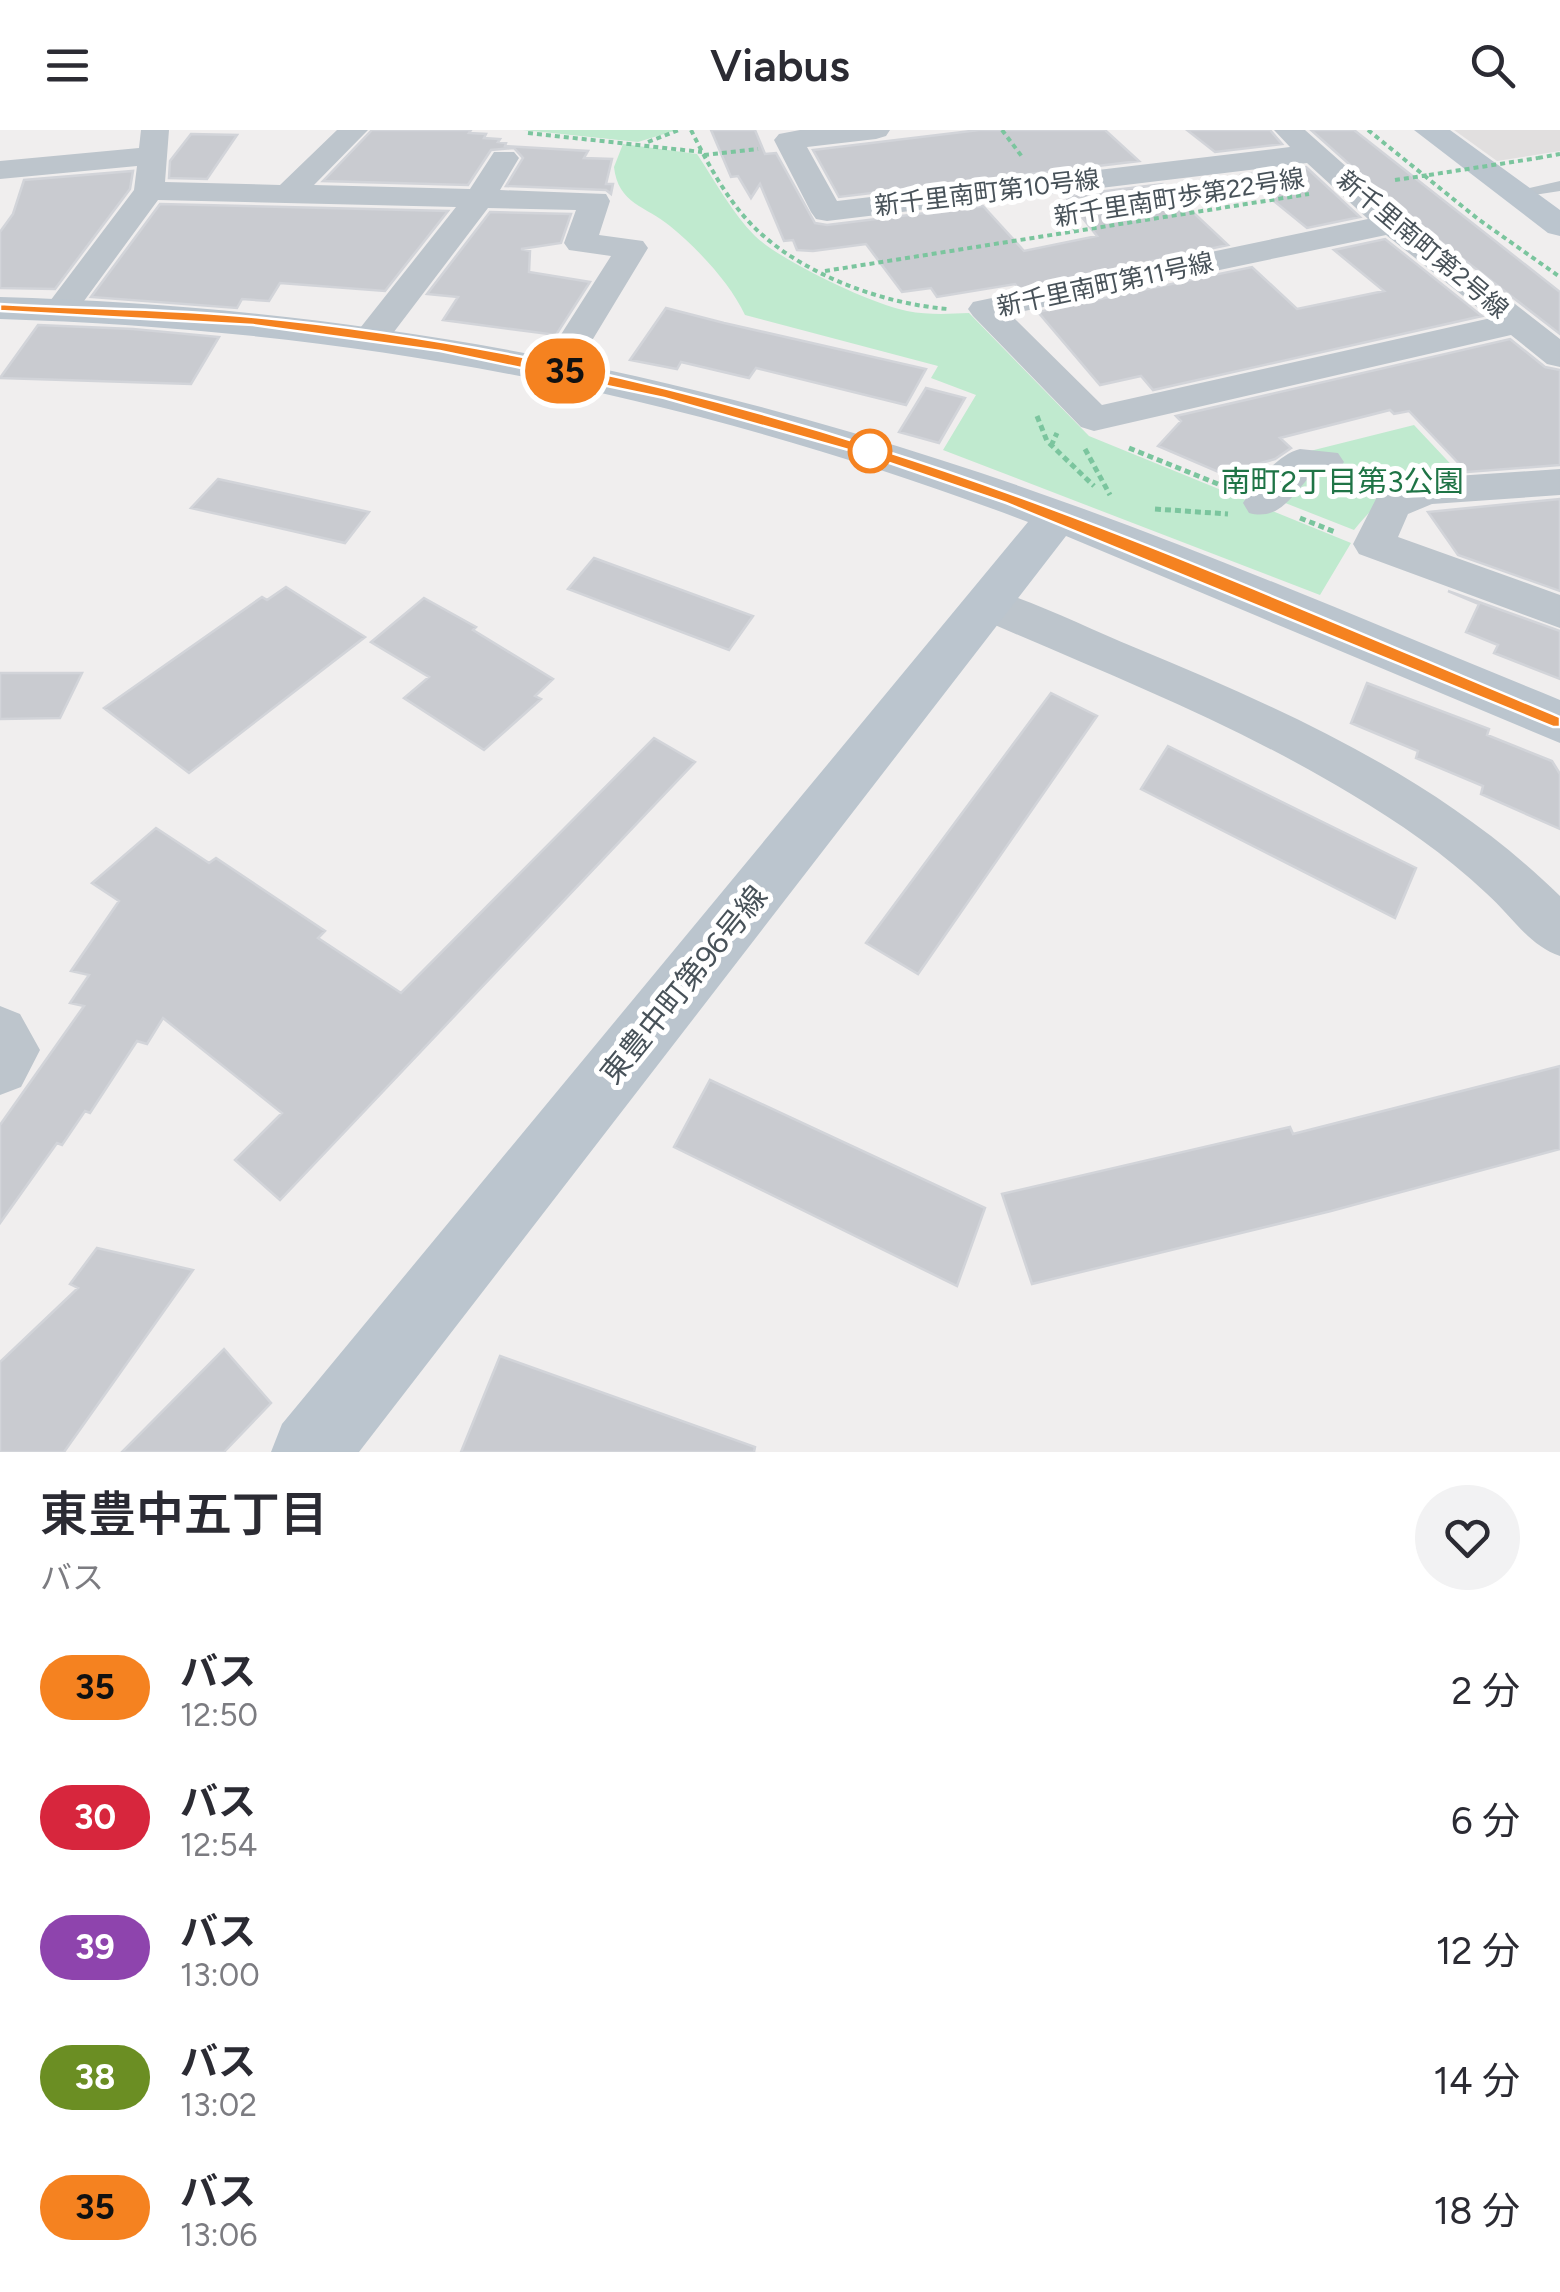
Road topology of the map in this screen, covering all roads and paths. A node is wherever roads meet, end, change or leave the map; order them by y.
1 (354, 130) edge
2 (679, 130) edge
3 (691, 130) edge
4 (876, 130) edge
5 (1288, 130) edge
6 (1368, 130) edge
7 (1430, 130) edge
8 (152, 143) edge
9 (641, 143) junction
10 (511, 145) edge
11 (792, 145) junction
12 (1314, 153) junction
13 (703, 154) junction
14 (1538, 158) dead end
15 (1423, 173) junction
16 (6, 178) edge
17 (1560, 186) edge
18 (1352, 187) junction
19 (149, 191) junction
20 (290, 192) junction
21 (1515, 193) junction
22 (479, 199) junction
23 (1392, 224) junction
24 (1560, 226) edge
25 (825, 271) junction
26 (1560, 278) edge
27 (0, 308) edge
28 (61, 309) junction
29 (985, 309) junction
30 (1517, 323) junction
31 (372, 337) junction
32 (1560, 356) edge
33 (557, 369) junction
34 (1057, 385) junction
35 (1087, 427) junction
36 (1324, 462) dead end
37 (1560, 482) edge
38 (1220, 484) dead end
39 (1094, 505) junction
40 (1268, 505) junction
41 (1139, 508) dead end
42 (1374, 544) junction
43 (988, 604) junction
44 (1560, 612) edge
45 (1560, 722) edge
46 (1560, 932) edge
47 (0, 1034) edge
48 (0, 1067) edge
49 (310, 1452) edge

1 - 20 street
2 - 9 path
3 - 13 path
4 - 11 street
5 - 12 street, 新千里南町第2号線
6 - 15 path
7 - 21 street
8 - 16 street
8 - 19 street
9 - 10 path
9 - 13 path
10 - 22 street
11 - 12 street, 新千里南町第10号線
11 - 13 path
12 - 18 street, 新千里南町第2号線
13 - 25 path
14 - 15 path, 新千里南町歩第22号線, bridge
15 - 18 path, 新千里南町歩第22号線
15 - 26 path
17 - 21 lane
18 - 23 street, 新千里南町第2号線
18 - 25 path, 新千里南町歩第22号線
19 - 20 street
19 - 28 street
20 - 22 street
21 - 24 street
22 - 31 street
22 - 33 street
23 - 29 street, 新千里南町第11号線
23 - 30 street, 新千里南町第2号線
25 - 29 path
27 - 28 street
28 - 31 street
29 - 34 street, 新千里南町第11号線
30 - 32 street, 新千里南町第2号線
30 - 35 street
31 - 33 street
33 - 39 street
34 - 35 street, 新千里南町第11号線
34 - 39 path
35 - 38 path
35 - 39 path
36 - 40 street
37 - 42 street
39 - 43 street, 東豊中町第96号線
39 - 45 street
40 - 41 path
40 - 42 path
42 - 44 street
43 - 46 street
43 - 49 street, 東豊中町第96号線
47 - 48 street

